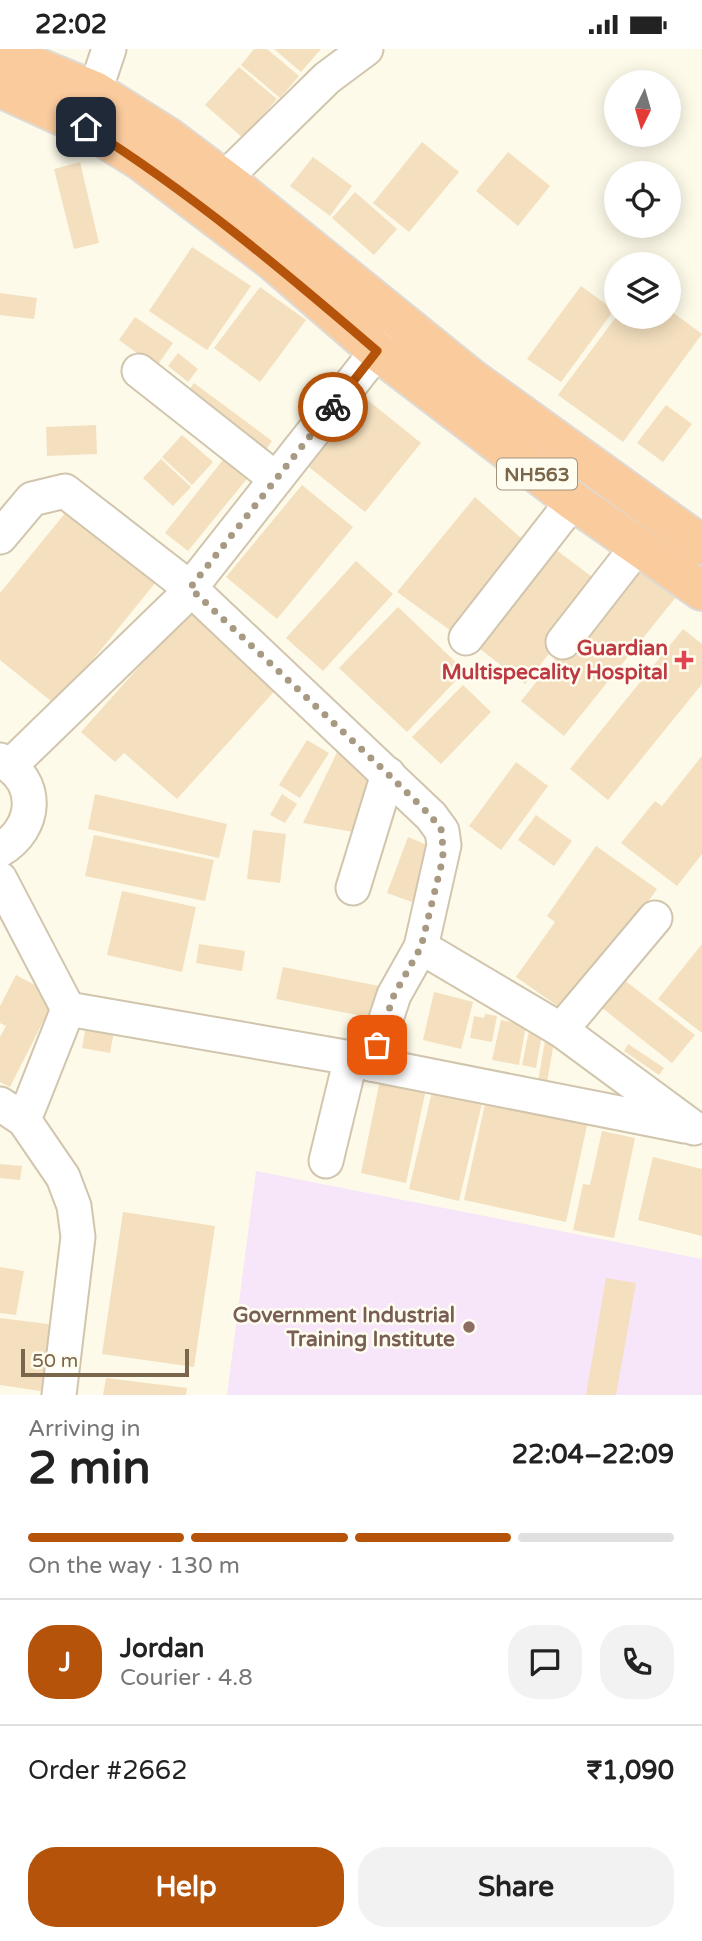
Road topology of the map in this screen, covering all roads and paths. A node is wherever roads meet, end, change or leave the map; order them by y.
1 (109, 49) edge
2 (366, 49) edge
3 (0, 52) edge
4 (0, 87) edge
5 (95, 91) junction
6 (224, 179) junction
7 (400, 321) junction
8 (377, 351) junction
9 (139, 371) dead end
10 (276, 479) junction
11 (573, 501) junction
12 (0, 537) edge
13 (702, 545) edge
14 (637, 547) junction
15 (190, 588) junction
16 (702, 591) edge
17 (467, 638) dead end
18 (563, 642) dead end
19 (8, 755) edge
20 (388, 774) junction
21 (0, 851) edge
22 (0, 879) edge
23 (353, 888) dead end
24 (655, 918) dead end
25 (421, 947) junction
26 (68, 1009) junction
27 (561, 1030) junction
28 (361, 1061) junction
29 (12, 1112) edge
30 (698, 1129) edge
31 (326, 1161) dead end
32 (59, 1395) edge

1 - 5 street
2 - 6 street
3 - 5 highway, NH563
4 - 8 highway, NH563
5 - 6 highway, NH563
6 - 7 highway, NH563
7 - 8 street
7 - 13 highway, NH563
8 - 10 street
8 - 11 highway, NH563
9 - 10 street
10 - 15 street
11 - 14 highway, NH563
11 - 17 street
12 - 15 street
14 - 16 highway, NH563
14 - 18 street
15 - 19 street
15 - 20 street
19 - 21 street
20 - 23 street
20 - 25 street
22 - 26 street
24 - 27 street
25 - 27 street
25 - 28 street
26 - 28 street
26 - 29 street
27 - 30 street
28 - 30 street
28 - 31 street
29 - 32 street

